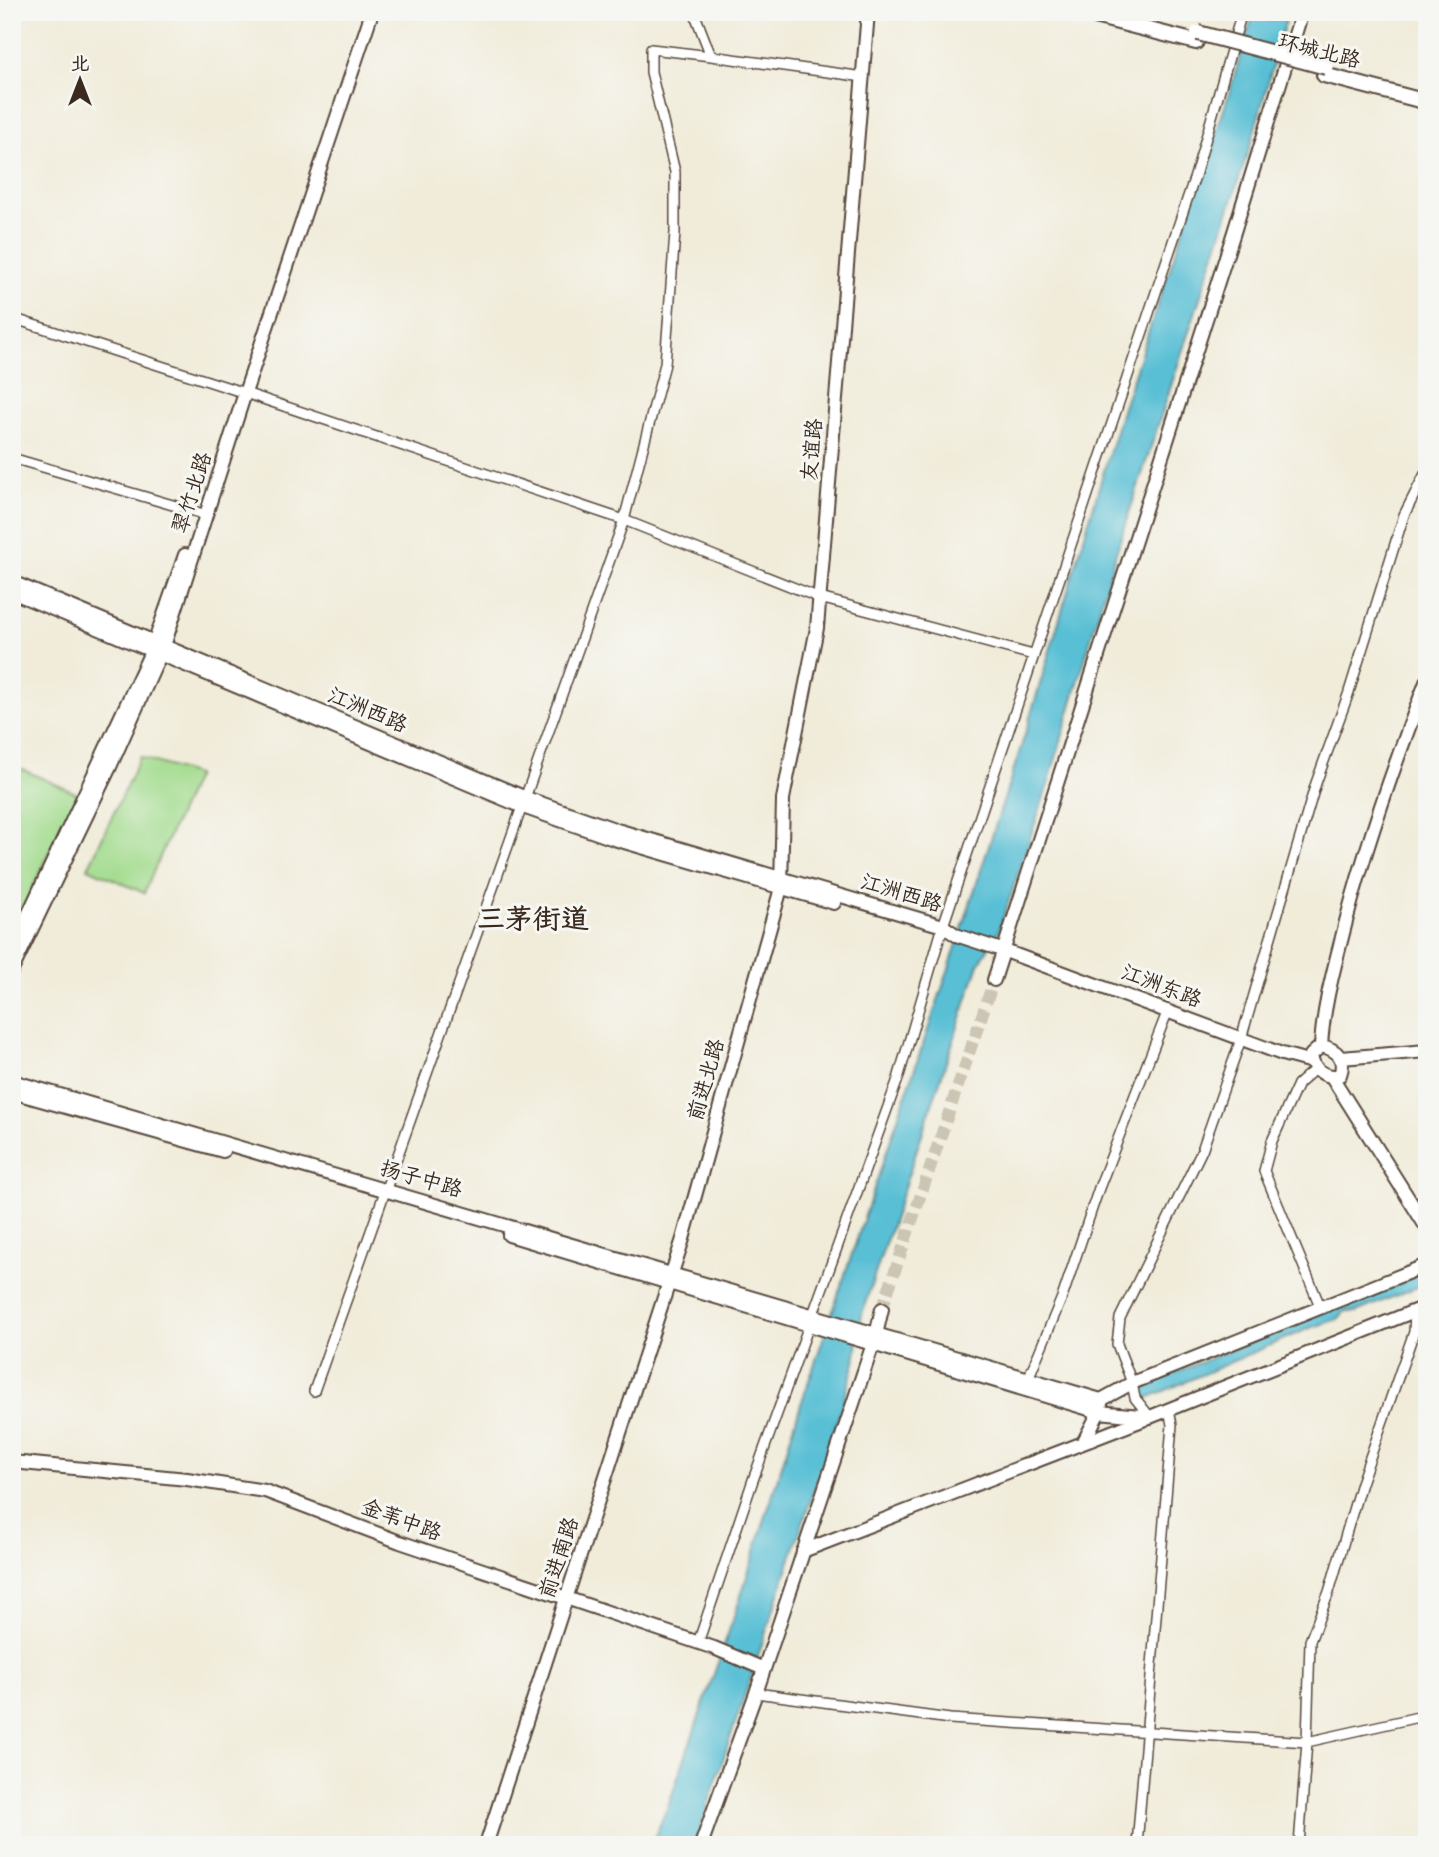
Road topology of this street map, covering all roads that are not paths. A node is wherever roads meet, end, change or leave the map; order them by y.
1 (363, 12) edge
2 (372, 12) edge
3 (694, 12) edge
4 (868, 12) edge
5 (1079, 12) edge
6 (1116, 12) edge
7 (1242, 12) edge
8 (1302, 12) edge
9 (1197, 38) junction
10 (711, 56) junction
11 (1325, 71) junction
12 (864, 77) junction
13 (1427, 93) edge
14 (1427, 102) edge
15 (12, 318) edge
16 (241, 392) junction
17 (12, 457) edge
18 (1427, 470) edge
19 (200, 513) junction
20 (624, 520) junction
21 (12, 582) edge
22 (12, 592) edge
23 (820, 598) junction
24 (157, 649) junction
25 (1032, 655) junction
26 (1427, 680) edge
27 (525, 803) junction
28 (781, 884) junction
29 (942, 930) junction
30 (12, 949) edge
31 (1000, 949) junction
32 (12, 970) edge
33 (994, 980) tunnel mouth
34 (1168, 1010) junction
35 (1241, 1039) junction
36 (1321, 1046) junction
37 (1427, 1051) edge
38 (1341, 1058) junction
39 (1314, 1065) junction
40 (1336, 1076) junction
41 (12, 1081) edge
42 (12, 1092) edge
43 (383, 1194) junction
44 (1427, 1212) edge
45 (1427, 1228) edge
46 (1427, 1265) edge
47 (671, 1278) junction
48 (1320, 1306) junction
49 (882, 1308) tunnel mouth
50 (1421, 1309) edge
51 (814, 1322) junction
52 (869, 1338) junction
53 (1028, 1379) junction
54 (1132, 1383) junction
55 (314, 1391) dead end
56 (1100, 1406) junction
57 (1169, 1409) junction
58 (1150, 1417) junction
59 (1083, 1443) junction
60 (12, 1462) edge
61 (803, 1551) junction
62 (566, 1600) junction
63 (698, 1643) junction
64 (761, 1667) junction
65 (756, 1693) junction
66 (1427, 1715) edge
67 (1146, 1733) junction
68 (1307, 1742) junction
69 (486, 1845) edge
70 (701, 1845) edge
71 (1137, 1845) edge
72 (1298, 1845) edge

1 - 16 main road, 翠竹北路
2 - 16 main road, 翠竹北路
3 - 10 street
4 - 12 main road, 友谊路
5 - 9 main road, 环城北路
6 - 9 main road, 环城北路
7 - 25 street
8 - 31 main road
9 - 11 main road, 环城北路, bridge
10 - 12 street
10 - 20 street
11 - 13 main road, 环城北路
11 - 14 main road, 环城北路
12 - 23 main road, 友谊路
15 - 16 street
16 - 19 main road, 翠竹北路
16 - 20 street
16 - 24 main road, 翠竹北路
17 - 19 street
18 - 35 street
19 - 24 main road, 翠竹北路
20 - 23 street
20 - 27 street
21 - 24 main road, 江洲西路
22 - 24 main road, 江洲西路
23 - 25 street
23 - 28 main road, 友谊路
24 - 27 main road, 江洲西路
24 - 30 main road, 翠竹北路
24 - 32 main road, 翠竹北路
25 - 29 street
26 - 36 main road
27 - 28 main road, 江洲西路
27 - 43 street
28 - 29 main road, 江洲西路
28 - 47 main road, 前进北路
29 - 31 main road, 江洲西路
29 - 51 street
31 - 33 main road
31 - 34 main road, 江洲东路
34 - 35 main road, 江洲东路
34 - 53 street
35 - 39 main road, 江洲东路
35 - 54 street
36 - 38 main road
36 - 39 main road
37 - 38 main road
38 - 40 main road
39 - 40 main road, 江洲东路
39 - 48 street
40 - 44 main road
40 - 45 main road
41 - 43 main road, 扬子中路
42 - 43 main road, 扬子中路
43 - 47 main road, 扬子中路
43 - 55 street
46 - 48 main road
47 - 51 main road, 扬子中路
47 - 62 main road, 前进南路
48 - 54 main road
49 - 52 main road
50 - 57 main road
50 - 68 street
51 - 52 main road, 扬子中路
51 - 63 street
52 - 53 main road
52 - 56 main road
52 - 61 main road
53 - 56 main road
54 - 56 main road
54 - 58 street
56 - 58 main road
56 - 59 main road
57 - 58 main road
57 - 67 street
58 - 59 main road
59 - 61 main road
60 - 62 main road, 金苇中路
61 - 64 main road
62 - 63 main road, 金苇中路
62 - 69 main road, 前进南路
63 - 64 main road, 金苇中路
64 - 65 main road
65 - 67 street
65 - 70 main road
66 - 68 street
67 - 68 street
67 - 71 street
68 - 72 street

